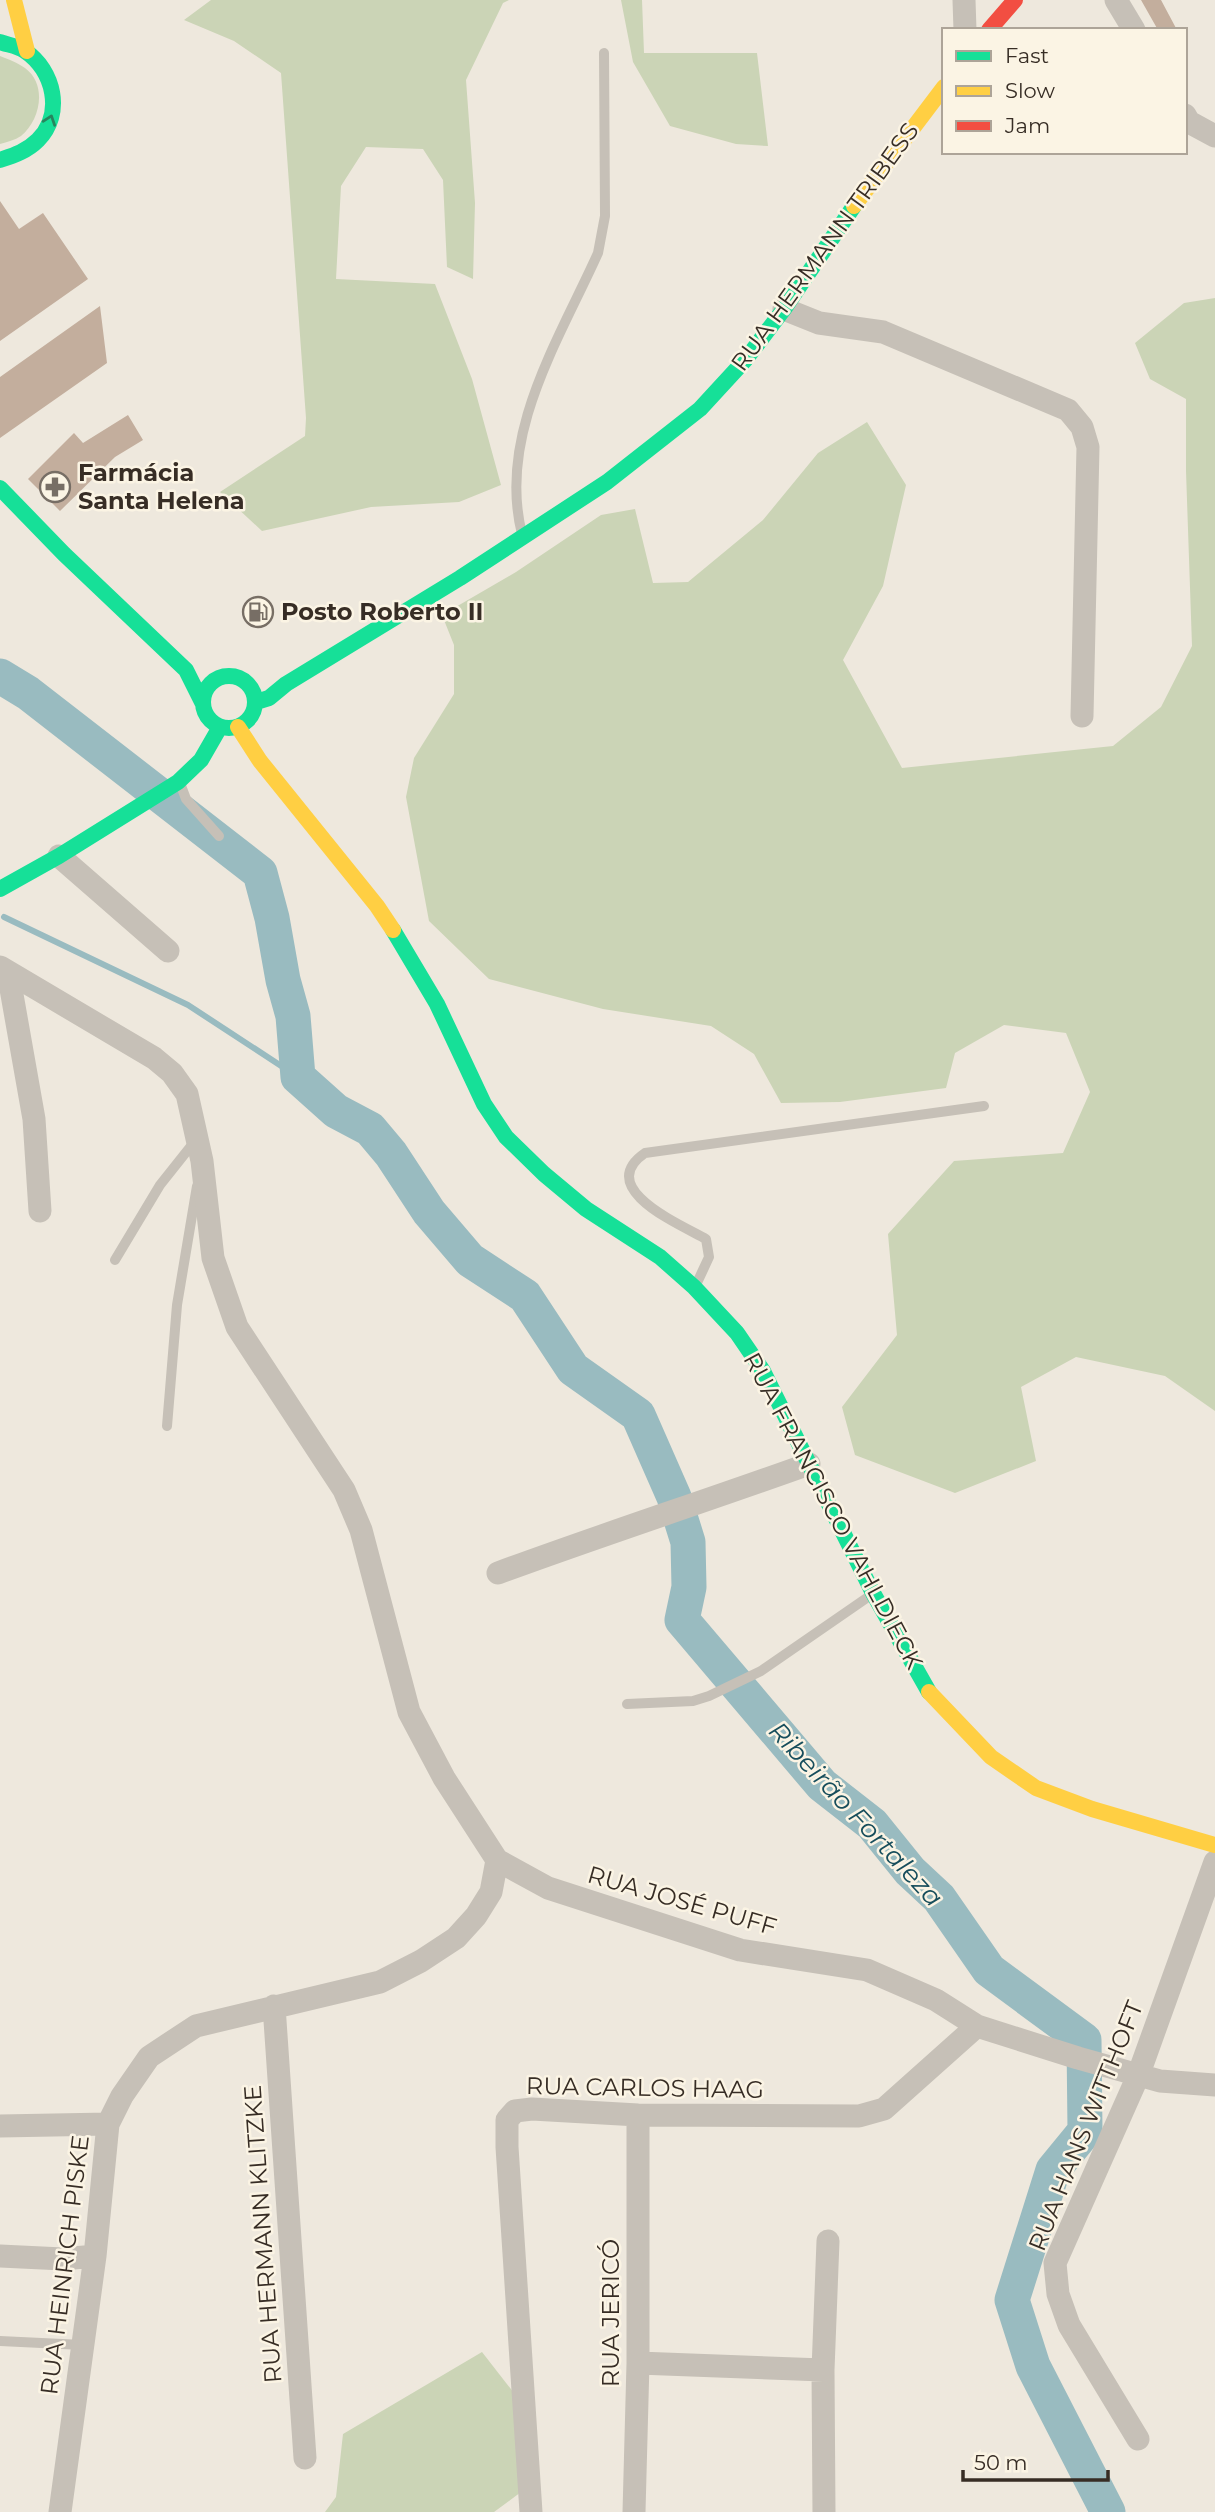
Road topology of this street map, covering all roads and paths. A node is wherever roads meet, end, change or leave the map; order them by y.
1 (14, 0) edge
2 (964, 0) edge
3 (1014, 0) edge
4 (1116, 0) edge
5 (965, 28) edge
6 (991, 28) edge
7 (1133, 28) edge
8 (0, 42) edge
9 (27, 51) junction
10 (604, 53) dead end
11 (942, 91) edge
12 (1187, 118) edge
13 (1215, 136) edge
14 (0, 160) edge
15 (784, 309) junction
16 (0, 488) edge
17 (522, 537) junction
18 (186, 670) junction
19 (220, 677) junction
20 (247, 682) junction
21 (286, 684) junction
22 (256, 702) junction
23 (203, 704) junction
24 (1082, 716) dead end
25 (220, 727) junction
26 (238, 727) junction
27 (178, 781) junction
28 (219, 836) dead end
29 (59, 856) junction
30 (0, 890) edge
31 (168, 951) dead end
32 (4, 970) edge
33 (984, 1106) dead end
34 (200, 1150) junction
35 (40, 1211) dead end
36 (115, 1260) dead end
37 (694, 1287) junction
38 (167, 1426) dead end
39 (809, 1464) junction
40 (498, 1573) dead end
41 (873, 1593) junction
42 (627, 1704) dead end
43 (1215, 1845) edge
44 (497, 1860) junction
45 (1215, 1862) edge
46 (274, 2006) junction
47 (977, 2026) junction
48 (1138, 2076) junction
49 (1215, 2085) edge
50 (638, 2115) junction
51 (108, 2124) junction
52 (0, 2126) edge
53 (828, 2241) dead end
54 (0, 2256) edge
55 (95, 2256) junction
56 (0, 2340) edge
57 (83, 2345) junction
58 (638, 2363) junction
59 (823, 2370) junction
60 (1138, 2439) dead end
61 (305, 2458) dead end
62 (60, 2512) edge
63 (531, 2512) edge
64 (634, 2512) edge
65 (824, 2512) edge

1 - 9 main road
2 - 5 street
3 - 6 main road
4 - 7 street
8 - 9 main road
14 -> 9 main road
10 - 17 lane
11 - 15 main road, RUA HERMANN TRIBESS
12 - 13 street
15 - 17 main road, RUA HERMANN TRIBESS
15 - 24 street
16 - 18 main road
17 - 21 main road, RUA HERMANN TRIBESS
18 - 19 main road
18 - 23 main road
19 - 20 main road
19 - 23 main road
20 - 21 main road
20 - 22 main road
21 - 22 main road, RUA HERMANN TRIBESS
22 - 26 main road
23 - 25 main road
25 - 26 main road
25 - 27 main road
26 - 37 main road, RUA FRANCISCO VAHLDIECK
27 - 28 lane
27 - 29 main road
29 - 30 main road
29 - 31 street
32 - 34 street
32 - 35 street
33 - 37 lane
34 - 36 lane
34 - 38 lane
34 - 44 street
37 - 39 main road, RUA FRANCISCO VAHLDIECK
39 - 40 street
39 - 41 main road, RUA FRANCISCO VAHLDIECK
41 - 42 lane
41 - 43 main road, RUA FRANCISCO VAHLDIECK
44 - 46 street, RUA HEINRICH PISKE
44 - 47 street, RUA JOSÉ PUFF
45 - 48 street, RUA HANS WITTHOFT
46 - 51 street, RUA HEINRICH PISKE
46 - 61 street, RUA HERMANN KLITZKE
47 - 48 street, RUA JOSÉ PUFF
47 - 50 street, RUA CARLOS HAAG
48 - 49 street, RUA JOSÉ PUFF
48 - 60 street, RUA HANS WITTHOFT
50 - 58 street, RUA JERICÓ
50 - 63 street, RUA CARLOS HAAG
51 - 52 street
51 - 55 street, RUA HEINRICH PISKE
53 - 59 street
54 - 55 street
55 - 57 street, RUA HEINRICH PISKE
56 - 57 lane
57 - 62 street, RUA HEINRICH PISKE
58 - 59 street
58 - 64 street, RUA JERICÓ
59 - 65 street

